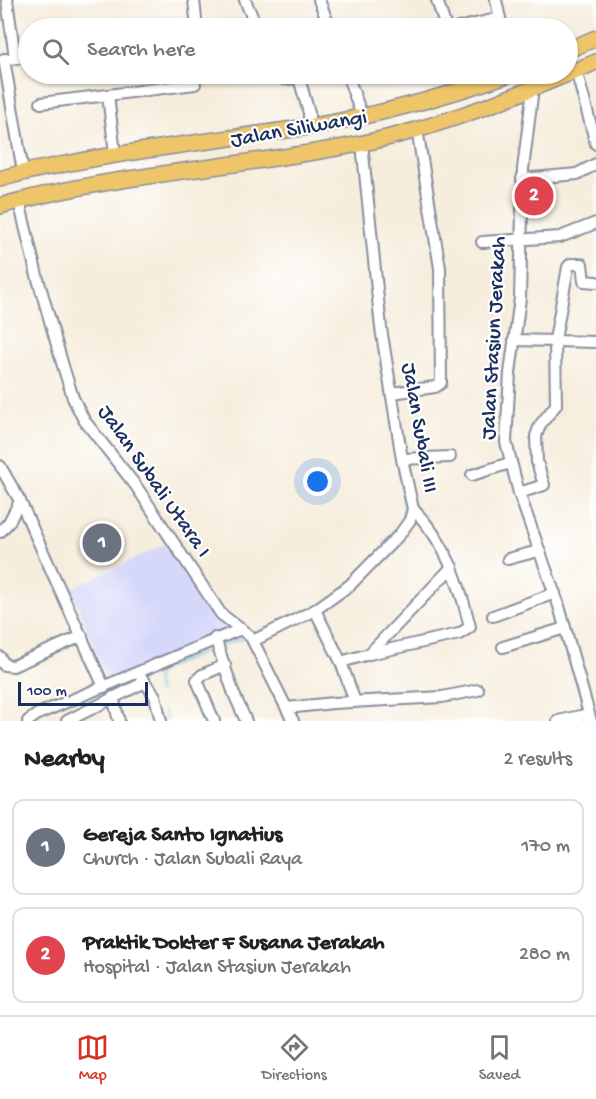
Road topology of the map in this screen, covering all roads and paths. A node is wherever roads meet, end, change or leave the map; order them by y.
1 (8, 0) edge
2 (194, 0) edge
3 (245, 0) edge
4 (319, 0) edge
5 (437, 0) edge
6 (496, 0) edge
7 (0, 2) edge
8 (196, 18) edge
9 (253, 18) edge
10 (326, 18) edge
11 (443, 18) edge
12 (500, 18) edge
13 (596, 38) edge
14 (578, 45) edge
15 (6, 59) edge
16 (596, 62) edge
17 (578, 69) edge
18 (578, 77) edge
19 (195, 84) dead end
20 (301, 84) edge
21 (351, 84) edge
22 (462, 84) edge
23 (481, 84) edge
24 (543, 84) edge
25 (533, 88) junction
26 (463, 90) junction
27 (108, 94) junction
28 (41, 102) dead end
29 (362, 116) junction
30 (309, 126) junction
31 (417, 129) junction
32 (362, 144) junction
33 (596, 144) edge
34 (115, 154) junction
35 (596, 164) edge
36 (23, 172) junction
37 (0, 179) edge
38 (522, 179) junction
39 (19, 201) junction
40 (0, 206) edge
41 (596, 223) edge
42 (521, 238) junction
43 (482, 242) dead end
44 (596, 282) edge
45 (514, 340) junction
46 (555, 340) junction
47 (596, 342) edge
48 (392, 393) junction
49 (450, 457) dead end
50 (402, 459) junction
51 (510, 464) junction
52 (0, 466) edge
53 (472, 475) dead end
54 (519, 493) junction
55 (20, 501) junction
56 (413, 509) junction
57 (0, 532) edge
58 (538, 551) junction
59 (508, 558) dead end
60 (452, 567) junction
61 (555, 593) junction
62 (315, 610) junction
63 (493, 616) dead end
64 (565, 628) junction
65 (247, 634) junction
66 (82, 636) junction
67 (218, 645) junction
68 (503, 647) dead end
69 (369, 654) junction
70 (0, 657) edge
71 (341, 662) junction
72 (225, 665) junction
73 (138, 672) junction
74 (145, 682) junction
75 (104, 687) junction
76 (478, 690) dead end
77 (113, 698) junction
78 (355, 702) junction
79 (287, 708) junction
80 (590, 718) edge
81 (28, 721) edge
82 (68, 721) edge
83 (119, 721) edge
84 (161, 721) edge
85 (214, 721) edge
86 (246, 721) edge
87 (293, 721) edge
88 (558, 721) edge

1 - 7 street
1 - 15 street
2 - 8 street
3 - 9 street
4 - 10 street
5 - 11 street
6 - 12 street
13 - 14 highway
15 - 36 street
16 - 17 highway, Jalan Siliwangi
18 - 33 street
19 - 27 street
20 - 30 street
21 - 29 street
22 - 26 street
23 - 26 highway, Jalan Siliwangi
24 - 25 highway, Jalan Siliwangi
25 - 31 highway, Jalan Siliwangi
25 - 38 street, Jalan Stasiun Jerakah
26 - 29 highway, Jalan Siliwangi
27 - 28 street
27 - 34 street
29 - 30 highway, Jalan Siliwangi
30 - 34 highway, Jalan Siliwangi
31 - 32 highway, Jalan Siliwangi
31 - 48 street
32 - 39 highway, Jalan Siliwangi
32 - 48 street, Jalan Subali III
34 - 36 highway, Jalan Siliwangi
35 - 38 street
36 - 37 highway, Jalan Siliwangi
38 - 42 street, Jalan Stasiun Jerakah
39 - 40 highway, Jalan Siliwangi
39 - 65 street, Jalan Subali Utara I
41 - 42 street
42 - 43 street
42 - 45 street, Jalan Stasiun Jerakah
44 - 46 street
45 - 46 street
45 - 51 street, Jalan Stasiun Jerakah
46 - 47 street
46 - 54 street
48 - 50 street, Jalan Subali III
49 - 50 street
50 - 56 street, Jalan Subali III
51 - 53 street
51 - 54 street, Jalan Stasiun Jerakah
52 - 55 street
54 - 58 street, Jalan Stasiun Jerakah
55 - 57 street
55 - 66 street
56 - 60 street
56 - 62 street, Jalan Subali III
58 - 59 street
58 - 61 street, Jalan Stasiun Jerakah
60 - 69 street
60 - 69 street
61 - 63 street
61 - 64 street, Jalan Stasiun Jerakah
62 - 65 street, Jalan Subali III
62 - 71 street
64 - 68 street
64 - 80 street, Jalan Stasiun Jerakah
65 - 67 street, Jalan Subali III
65 - 79 street
66 - 70 street
66 - 75 street
67 - 72 street
67 - 73 street, Jalan Subali III
69 - 71 street
71 - 78 street
72 - 85 street
72 - 86 street
73 - 74 street
73 - 75 street, Jalan Subali III
74 - 77 street
74 - 84 street
75 - 81 street, Jalan Subali III
76 - 78 street
77 - 82 street
77 - 83 street
78 - 79 street
79 - 87 street
80 - 88 street

